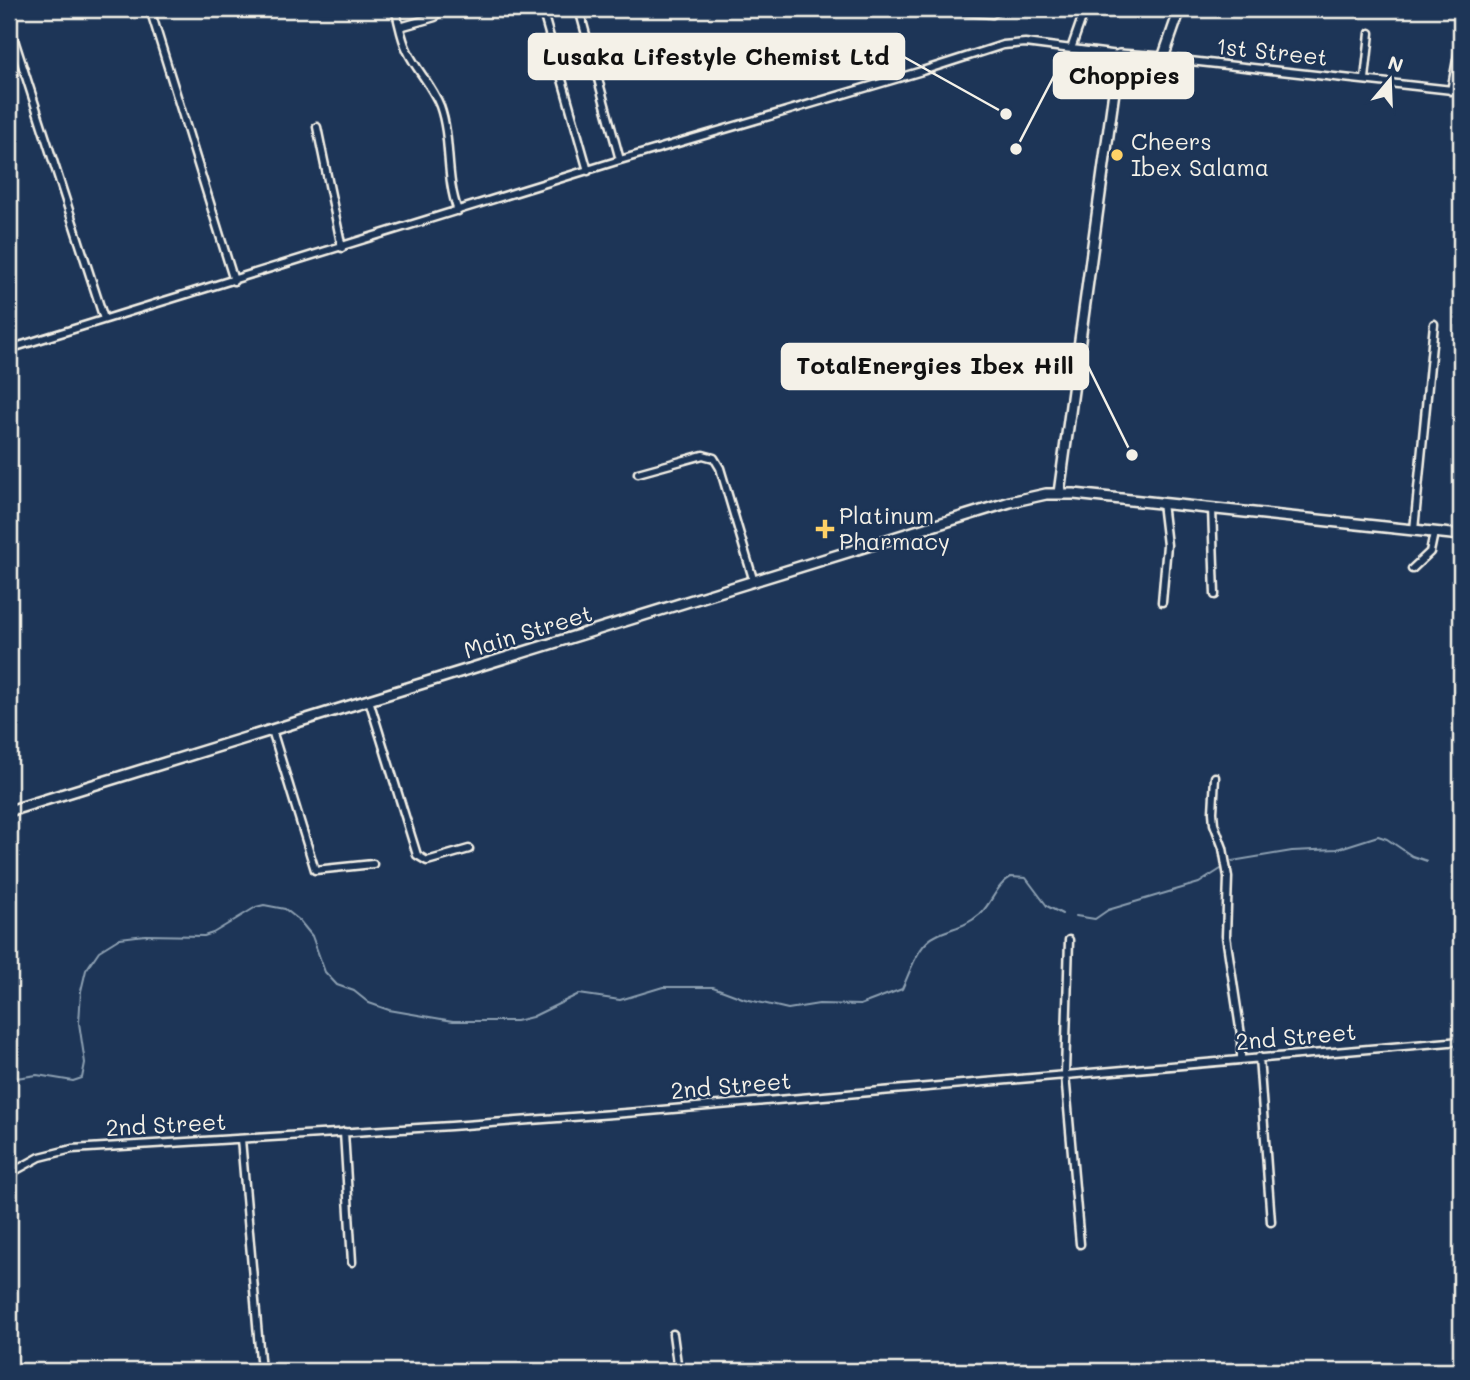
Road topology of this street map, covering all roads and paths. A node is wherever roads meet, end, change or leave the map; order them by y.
1 (150, 9) edge
2 (395, 9) edge
3 (437, 9) edge
4 (542, 9) edge
5 (579, 9) edge
6 (933, 9) edge
7 (1000, 9) edge
8 (1085, 9) edge
9 (1181, 9) edge
10 (9, 24) edge
11 (400, 27) junction
12 (1370, 33) dead end
13 (1461, 39) edge
14 (1071, 48) junction
15 (1119, 55) junction
16 (1163, 58) junction
17 (1365, 79) junction
18 (1451, 91) junction
19 (1461, 91) edge
20 (317, 127) dead end
21 (620, 160) junction
22 (588, 171) junction
23 (458, 211) junction
24 (342, 248) junction
25 (234, 281) junction
26 (103, 319) junction
27 (1434, 324) dead end
28 (9, 349) edge
29 (638, 473) dead end
30 (1059, 493) junction
31 (1162, 503) junction
32 (1212, 508) junction
33 (1414, 530) junction
34 (1434, 533) junction
35 (1461, 535) edge
36 (1412, 569) dead end
37 (754, 582) junction
38 (1215, 595) dead end
39 (1162, 602) dead end
40 (369, 700) junction
41 (272, 730) junction
42 (1215, 777) dead end
43 (9, 811) edge
44 (469, 849) dead end
45 (373, 863) dead end
46 (1069, 940) dead end
47 (1461, 1041) edge
48 (1259, 1058) junction
49 (1241, 1059) junction
50 (1065, 1074) junction
51 (344, 1132) junction
52 (241, 1139) junction
53 (9, 1174) edge
54 (1271, 1222) dead end
55 (1080, 1244) dead end
56 (352, 1262) dead end
57 (673, 1334) dead end
58 (261, 1371) edge
59 (678, 1371) edge

1 - 25 street
2 - 11 street
3 - 11 street
4 - 22 street
5 - 21 street
6 - 7 street
8 - 14 street
9 - 16 main road
10 - 26 street
11 - 23 street
12 - 17 street
13 - 18 street
14 - 15 street
14 - 21 street
15 - 16 main road
15 - 30 main road
16 - 17 street, 1st Street
17 - 18 street, 1st Street
18 - 19 street, 1st Street
20 - 24 street
21 - 22 street
22 - 23 street
23 - 24 street
24 - 25 street
25 - 26 street
26 - 28 street
27 - 33 street
29 - 37 street
30 - 31 main road, Main Street
30 - 37 main road, Main Street
31 - 32 main road, Main Street
31 - 39 street
32 - 33 main road, Main Street
32 - 38 street
33 - 34 main road, Main Street
34 - 35 main road, Main Street
34 - 36 street
37 - 40 main road, Main Street
40 - 41 main road, Main Street
40 - 44 street
41 - 43 main road, Main Street
41 - 45 street
42 - 49 street
46 - 50 street
47 - 48 street, 2nd Street
48 - 49 street, 2nd Street
48 - 54 street
49 - 50 street, 2nd Street
50 - 51 street, 2nd Street
50 - 55 street
51 - 52 street, 2nd Street
51 - 56 street
52 - 53 street, 2nd Street
52 - 58 street
57 - 59 street

